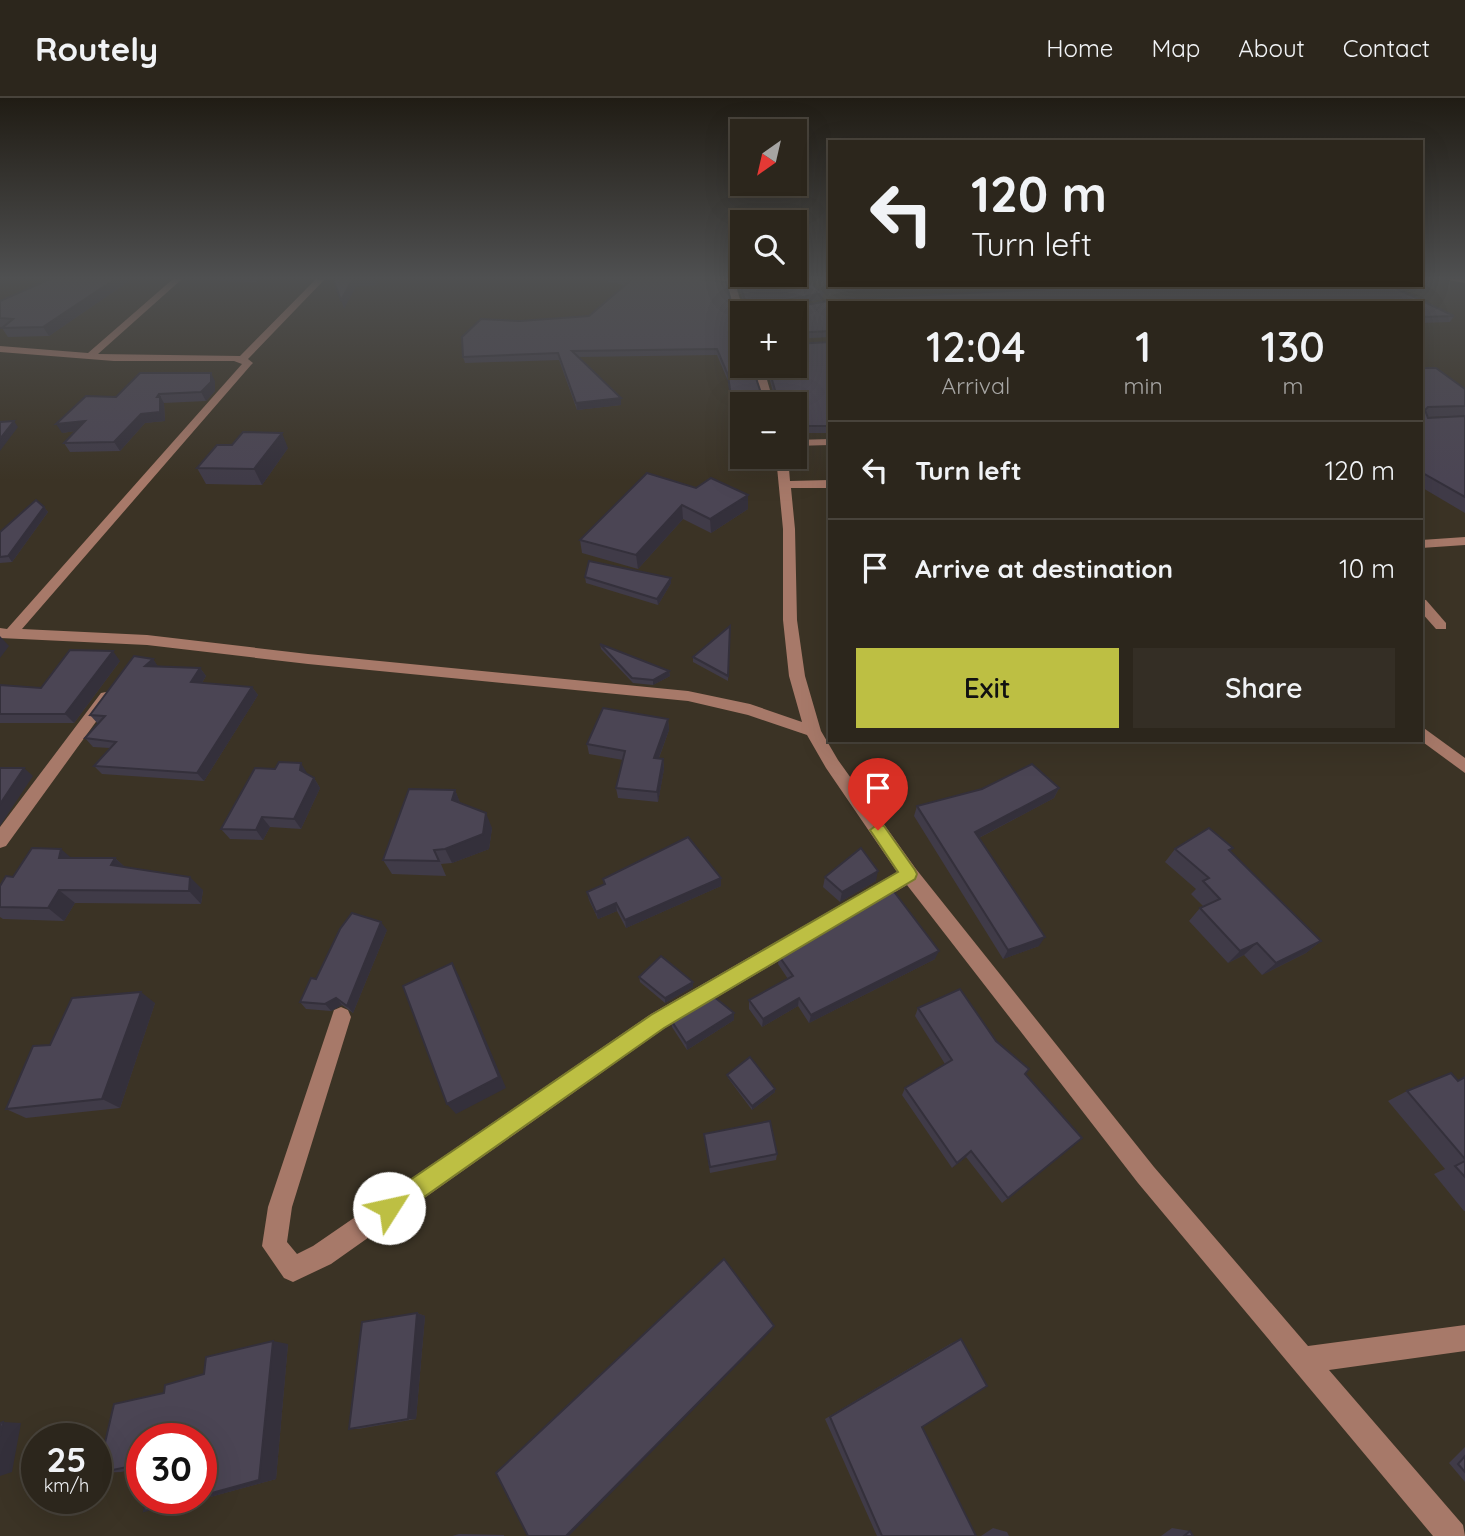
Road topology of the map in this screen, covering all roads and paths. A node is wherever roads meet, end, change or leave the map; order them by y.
1 (101, 346) edge
2 (255, 346) edge
3 (0, 349) edge
4 (89, 357) junction
5 (242, 359) junction
6 (828, 442) edge
7 (807, 443) edge
8 (784, 469) edge
9 (828, 484) edge
10 (786, 485) junction
11 (1465, 541) edge
12 (1423, 544) edge
13 (1423, 605) edge
14 (1423, 625) edge
15 (6, 633) edge
16 (114, 685) edge
17 (813, 731) junction
18 (1423, 734) edge
19 (1465, 766) edge
20 (0, 841) edge
21 (909, 874) junction
22 (341, 1017) edge
23 (1465, 1338) edge
24 (1302, 1360) junction
25 (1452, 1536) edge

1 - 4 street
2 - 5 street
3 - 4 street
4 - 5 street
5 - 15 street
6 - 7 street
8 - 10 street
9 - 10 street
10 - 17 street
11 - 12 street
13 - 14 street
15 - 17 street
16 - 20 street
17 - 21 street
18 - 19 street
21 - 22 street
21 - 24 street
23 - 24 street
24 - 25 street

